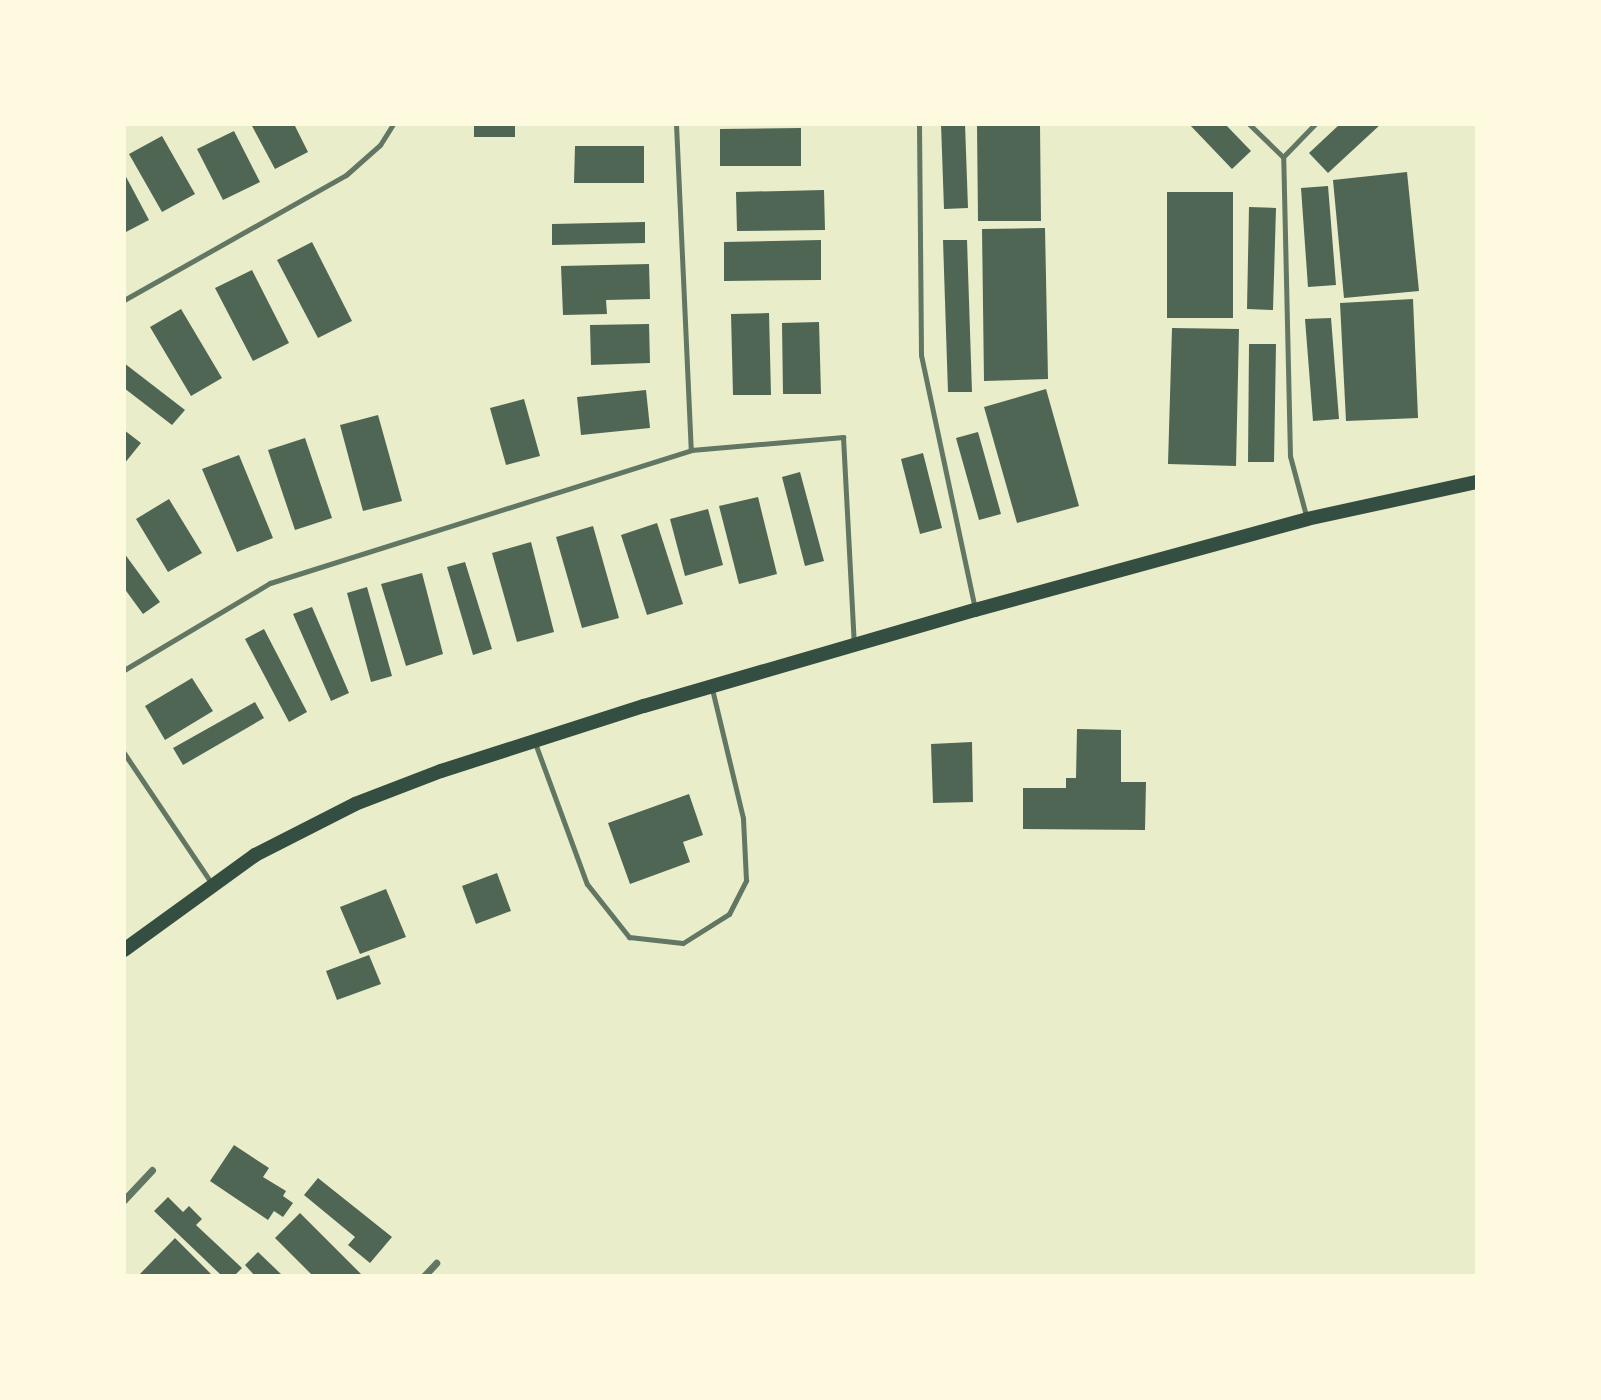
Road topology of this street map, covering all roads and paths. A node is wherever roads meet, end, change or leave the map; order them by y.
1 (393, 124) edge
2 (676, 124) edge
3 (919, 124) edge
4 (1249, 124) edge
5 (1315, 124) edge
6 (1283, 157) junction
7 (124, 300) edge
8 (691, 450) junction
9 (1477, 482) edge
10 (1307, 519) junction
11 (975, 610) junction
12 (854, 644) junction
13 (124, 670) edge
14 (711, 686) junction
15 (534, 741) junction
16 (124, 753) edge
17 (212, 884) junction
18 (124, 950) edge
19 (152, 1170) dead end
20 (124, 1200) edge
21 (436, 1263) dead end
22 (424, 1276) edge

1 - 7 lane
2 - 8 lane
3 - 11 lane
4 - 6 lane
5 - 6 lane
6 - 10 lane
8 - 12 lane
8 - 13 lane
9 - 10 main road
10 - 11 main road
11 - 12 main road
12 - 14 main road
14 - 15 main road
14 - 15 lane
15 - 17 main road
16 - 17 lane
17 - 18 main road
19 - 20 street
21 - 22 street

